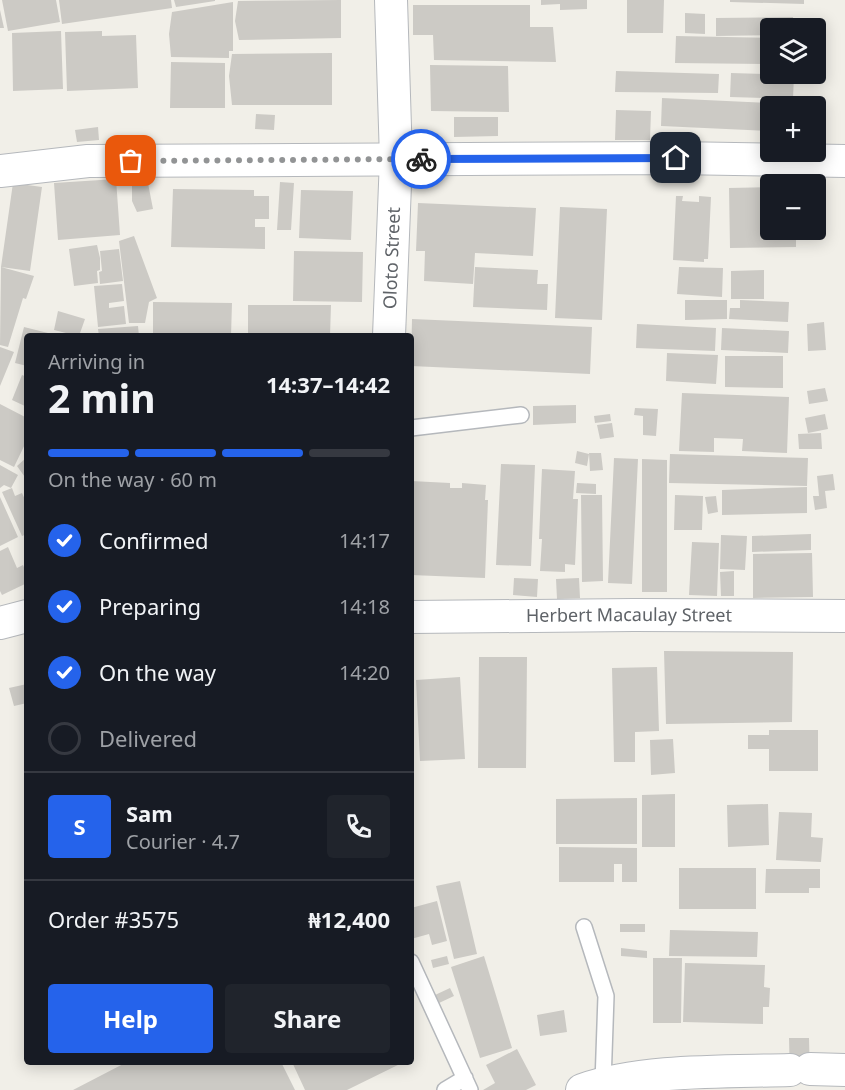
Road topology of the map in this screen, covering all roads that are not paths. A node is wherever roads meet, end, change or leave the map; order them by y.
1 (391, 0) edge
2 (396, 159) junction
3 (845, 161) edge
4 (0, 171) edge
5 (389, 333) edge
6 (521, 415) dead end
7 (414, 428) edge
8 (845, 616) edge
9 (24, 617) edge
10 (414, 617) edge
11 (0, 623) edge
12 (584, 927) dead end
13 (414, 969) edge
14 (845, 1070) edge
15 (467, 1084) edge
16 (592, 1086) edge
17 (445, 1090) edge

1 - 2 street, Oloto Street
2 - 3 street
2 - 4 street
2 - 5 street, Oloto Street
6 - 7 lane
8 - 10 street, Herbert Macaulay Street
9 - 11 street
12 - 16 lane
13 - 15 lane
14 - 16 street
15 - 17 lane

